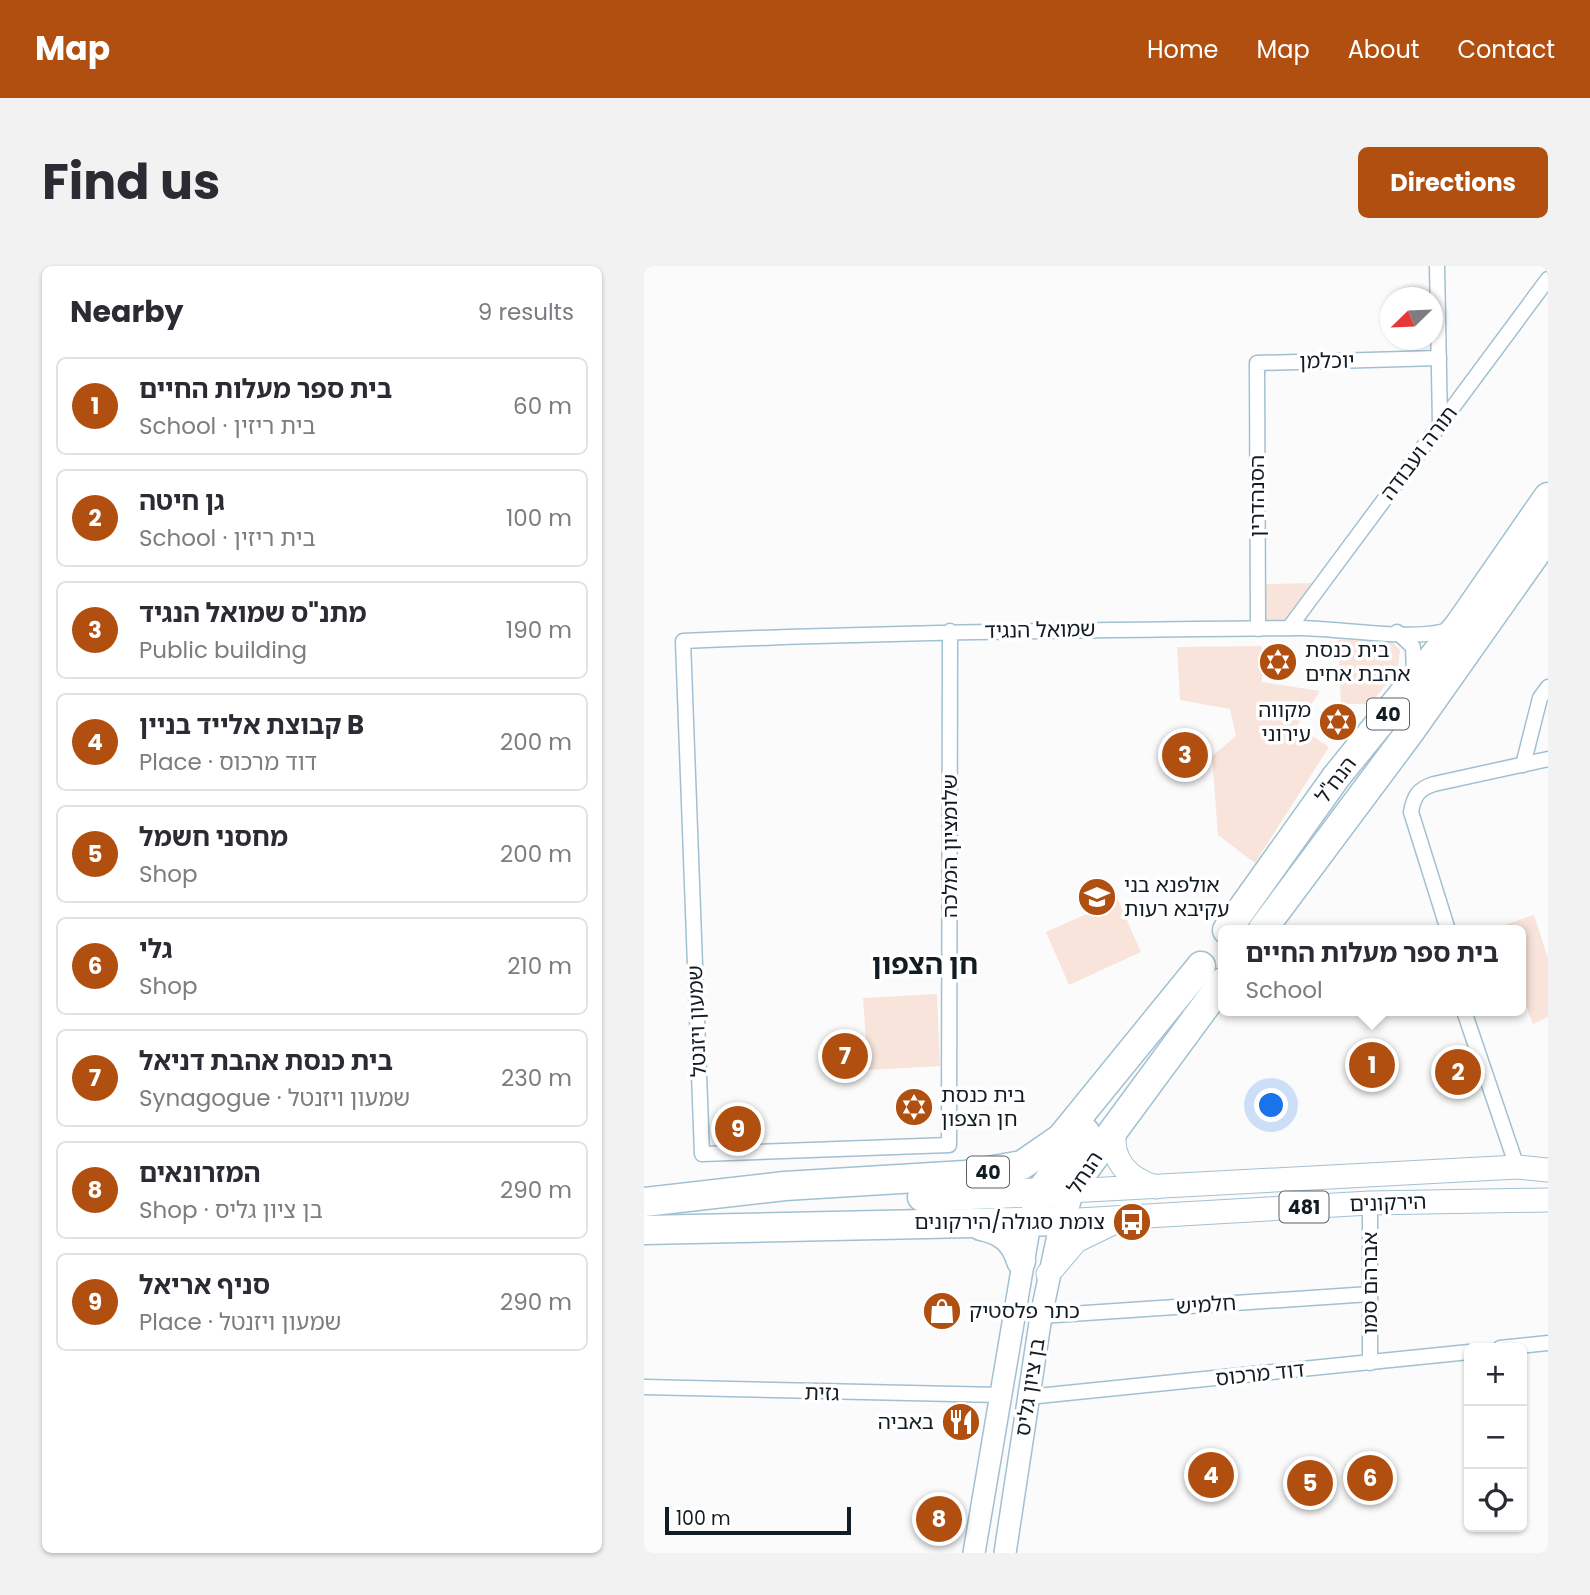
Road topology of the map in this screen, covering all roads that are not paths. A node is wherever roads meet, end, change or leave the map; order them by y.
1 (1437, 266) edge
2 (1548, 279) edge
3 (1439, 358) junction
4 (1257, 363) joint
5 (1440, 425) junction
6 (1548, 497) edge
7 (1548, 536) edge
8 (1313, 596) junction
9 (1460, 624) junction
10 (1258, 628) junction
11 (1289, 628) junction
12 (1325, 628) junction
13 (950, 631) junction
14 (1398, 632) junction
15 (683, 641) joint
16 (1548, 687) edge
17 (1409, 688) junction
18 (1548, 759) edge
19 (1523, 765) junction
20 (1231, 925) edge
21 (1266, 925) edge
22 (1446, 925) edge
23 (1218, 953) edge
24 (1212, 974) edge
25 (1466, 1016) edge
26 (1115, 1129) junction
27 (949, 1145) joint
28 (1538, 1168) edge
29 (1162, 1188) junction
30 (1069, 1191) junction
31 (1040, 1192) junction
32 (685, 1199) junction
33 (1548, 1200) edge
34 (644, 1202) edge
35 (1370, 1203) junction
36 (1125, 1218) junction
37 (1061, 1221) junction
38 (1030, 1223) junction
39 (975, 1224) junction
40 (644, 1230) edge
41 (1021, 1261) junction
42 (1048, 1274) junction
43 (1370, 1294) junction
44 (1041, 1316) junction
45 (1548, 1343) edge
46 (1527, 1345) edge
47 (1464, 1353) edge
48 (1370, 1363) junction
49 (644, 1387) edge
50 (1029, 1388) junction
51 (999, 1395) junction
52 (974, 1551) edge
53 (1005, 1552) edge

1 - 3 street
2 - 5 street, תורה ועבודה
3 - 4 street, יוכלמן
3 - 5 street
4 - 10 street, הסנהדרין
5 - 8 street, תורה ועבודה
6 - 9 highway, הנח"ל / 40
7 - 21 highway, הנח"ל / 40
8 - 11 street, תורה ועבודה
8 - 12 street
9 - 14 street, שמואל הנגיד
9 - 17 highway, הנח"ל / 40
10 - 11 street, שמואל הנגיד
10 - 13 street, שמואל הנגיד
11 - 12 street, שמואל הנגיד
12 - 14 street, שמואל הנגיד
13 - 15 street, שמואל הנגיד
13 - 27 street, שלומציון המלכה
14 - 17 street
15 - 27 street, שמעון ויזנטל
16 - 19 street
17 - 20 highway, הנח"ל / 40
18 - 19 street
19 - 22 street
23 - 24 highway, 40
24 - 26 highway, 40
24 - 31 highway, 40
24 - 32 highway, 40
25 - 28 street
26 - 29 main road
26 - 30 highway, הנחל / 40
28 - 29 main road, הירקונים / 481
29 - 30 main road, הירקונים / 481
30 - 31 highway, 40
30 - 37 highway, הנחל / 40
31 - 32 highway, 40
31 - 38 highway, 40
32 - 34 highway, 40
33 - 35 main road, הירקונים / 481
35 - 36 main road, הירקונים / 481
35 - 43 street, אברהם סמו
36 - 37 main road, הירקונים / 481
36 - 42 main road
37 - 38 highway
37 - 42 street, בן ציון גליס
38 - 39 highway
38 - 41 street, בן ציון גליס
39 - 40 highway
39 - 41 highway
41 - 51 street, בן ציון גליס
42 - 44 street, בן ציון גליס
43 - 44 street, חלמיש
43 - 48 street, אברהם סמו
44 - 50 street, בן ציון גליס
45 - 46 street
47 - 48 street, דוד מרכוס
48 - 50 street, דוד מרכוס
49 - 51 street, גזית
50 - 53 street, בן ציון גליס
51 - 52 street, בן ציון גליס

